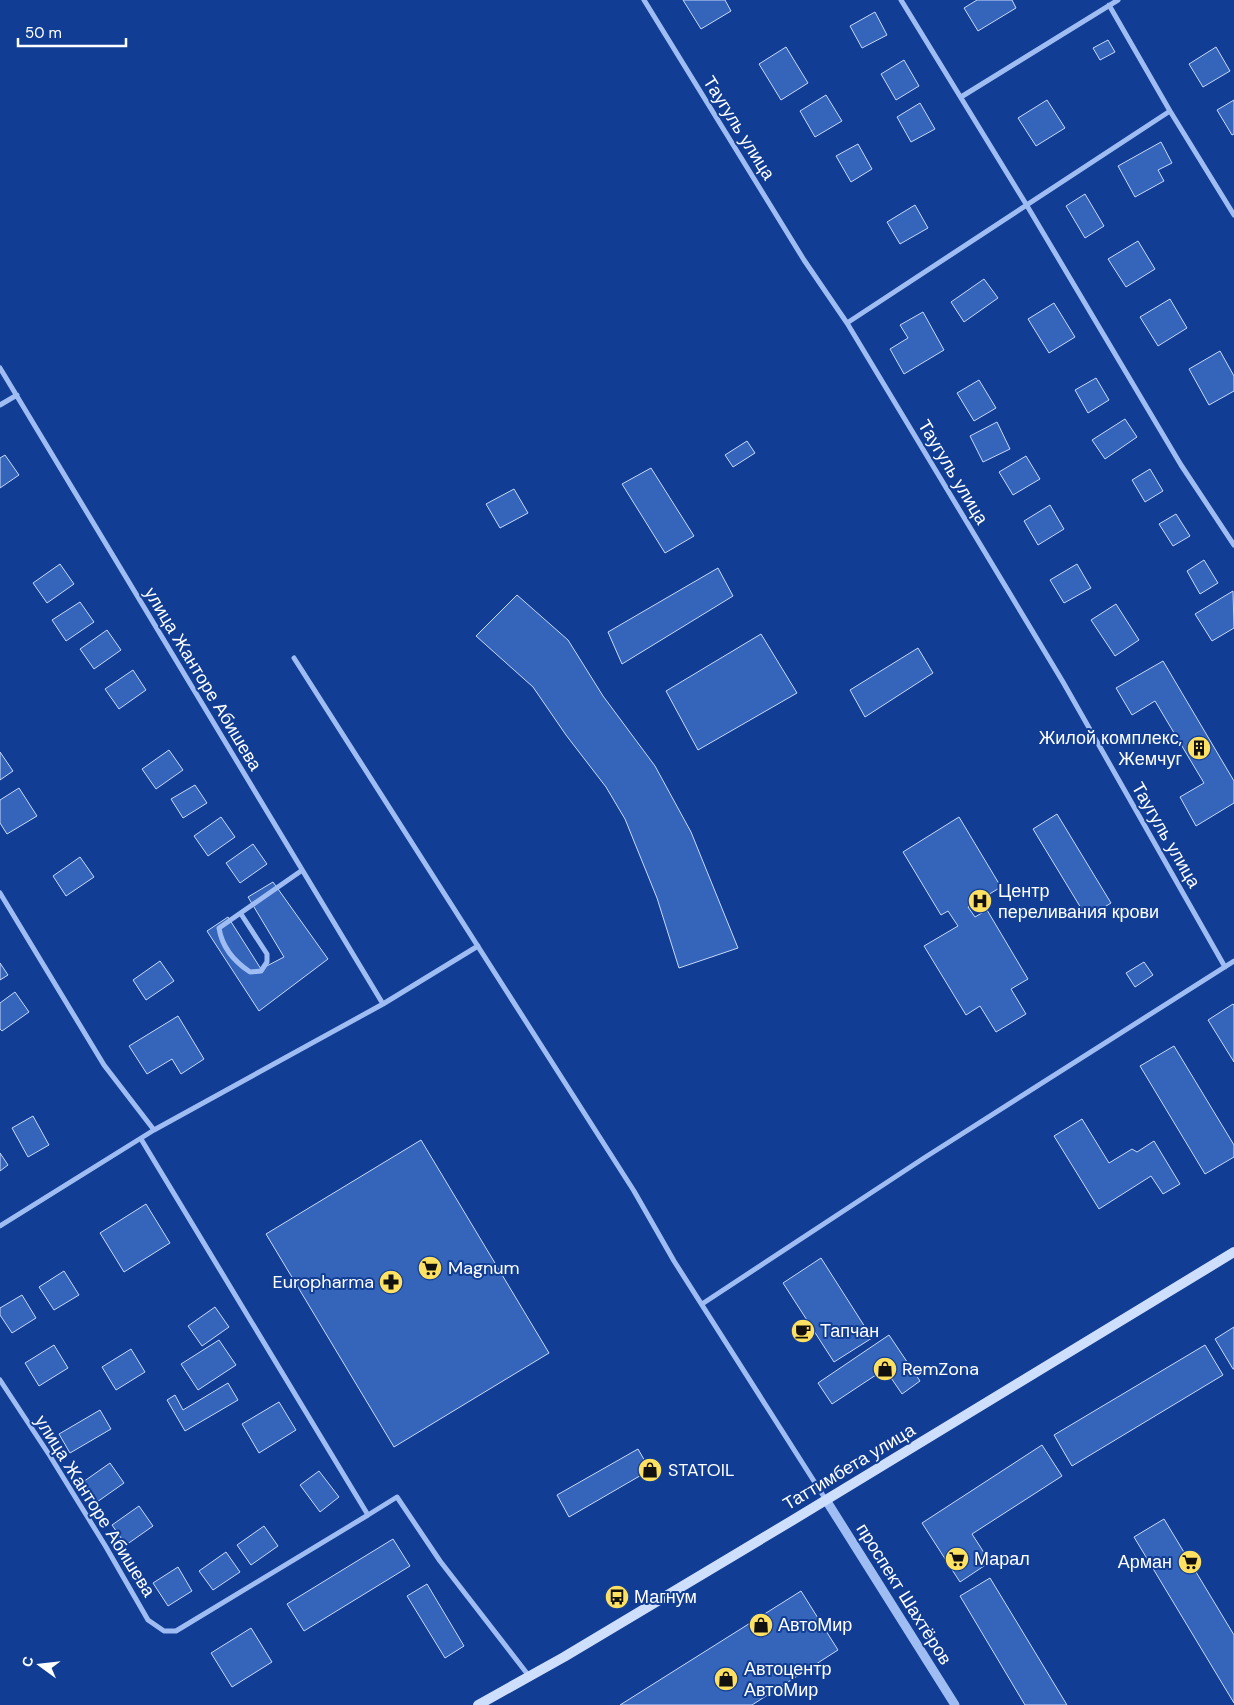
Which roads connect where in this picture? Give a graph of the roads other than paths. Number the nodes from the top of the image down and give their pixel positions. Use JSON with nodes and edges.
{"nodes":[{"id":1,"x":644,"y":0,"type":"edge"},
{"id":2,"x":900,"y":0,"type":"edge"},
{"id":3,"x":1118,"y":0,"type":"edge"},
{"id":4,"x":1109,"y":5,"type":"junction"},
{"id":5,"x":961,"y":97,"type":"junction"},
{"id":6,"x":1170,"y":111,"type":"junction"},
{"id":7,"x":1026,"y":204,"type":"junction"},
{"id":8,"x":1234,"y":215,"type":"edge"},
{"id":9,"x":847,"y":323,"type":"junction"},
{"id":10,"x":0,"y":368,"type":"edge"},
{"id":11,"x":16,"y":395,"type":"junction"},
{"id":12,"x":0,"y":405,"type":"edge"},
{"id":13,"x":1234,"y":545,"type":"edge"},
{"id":14,"x":294,"y":658,"type":"dead end"},
{"id":15,"x":302,"y":871,"type":"junction"},
{"id":16,"x":0,"y":893,"type":"edge"},
{"id":17,"x":241,"y":914,"type":"junction"},
{"id":18,"x":478,"y":946,"type":"junction"},
{"id":19,"x":1234,"y":961,"type":"edge"},
{"id":20,"x":1225,"y":967,"type":"junction"},
{"id":21,"x":383,"y":1004,"type":"junction"},
{"id":22,"x":154,"y":1130,"type":"junction"},
{"id":23,"x":141,"y":1139,"type":"junction"},
{"id":24,"x":0,"y":1226,"type":"edge"},
{"id":25,"x":1234,"y":1252,"type":"edge"},
{"id":26,"x":702,"y":1304,"type":"junction"},
{"id":27,"x":0,"y":1380,"type":"edge"},
{"id":28,"x":826,"y":1500,"type":"junction"},
{"id":29,"x":368,"y":1515,"type":"junction"},
{"id":30,"x":530,"y":1676,"type":"junction"},
{"id":31,"x":478,"y":1705,"type":"edge"},
{"id":32,"x":955,"y":1705,"type":"edge"}],
"edges":[{"from":1,"to":9,"type":"street","name":"Таугуль улица"},
{"from":2,"to":5,"type":"street"},
{"from":3,"to":4,"type":"street"},
{"from":4,"to":5,"type":"street"},
{"from":4,"to":6,"type":"street"},
{"from":5,"to":7,"type":"street"},
{"from":6,"to":7,"type":"street"},
{"from":6,"to":8,"type":"street"},
{"from":7,"to":9,"type":"street"},
{"from":7,"to":13,"type":"street"},
{"from":9,"to":20,"type":"street","name":"Таугуль улица"},
{"from":10,"to":11,"type":"street","name":"улица Жанторе Абишева"},
{"from":11,"to":12,"type":"street"},
{"from":11,"to":15,"type":"street","name":"улица Жанторе Абишева"},
{"from":14,"to":18,"type":"street"},
{"from":15,"to":17,"type":"street"},
{"from":15,"to":21,"type":"street","name":"улица Жанторе Абишева"},
{"from":16,"to":22,"type":"street"},
{"from":17,"to":17,"type":"street"},
{"from":18,"to":21,"type":"street"},
{"from":18,"to":26,"type":"street"},
{"from":19,"to":20,"type":"street"},
{"from":20,"to":26,"type":"street"},
{"from":21,"to":22,"type":"street"},
{"from":22,"to":23,"type":"street"},
{"from":23,"to":24,"type":"street"},
{"from":23,"to":29,"type":"street"},
{"from":25,"to":28,"type":"main road","name":"Таттимбета улица"},
{"from":26,"to":28,"type":"street"},
{"from":27,"to":29,"type":"street","name":"улица Жанторе Абишева"},
{"from":28,"to":30,"type":"main road","name":"Таттимбета улица"},
{"from":28,"to":32,"type":"street","name":"проспект Шахтёров"},
{"from":29,"to":30,"type":"street"},
{"from":30,"to":31,"type":"main road","name":"Таттимбета улица"}]}
